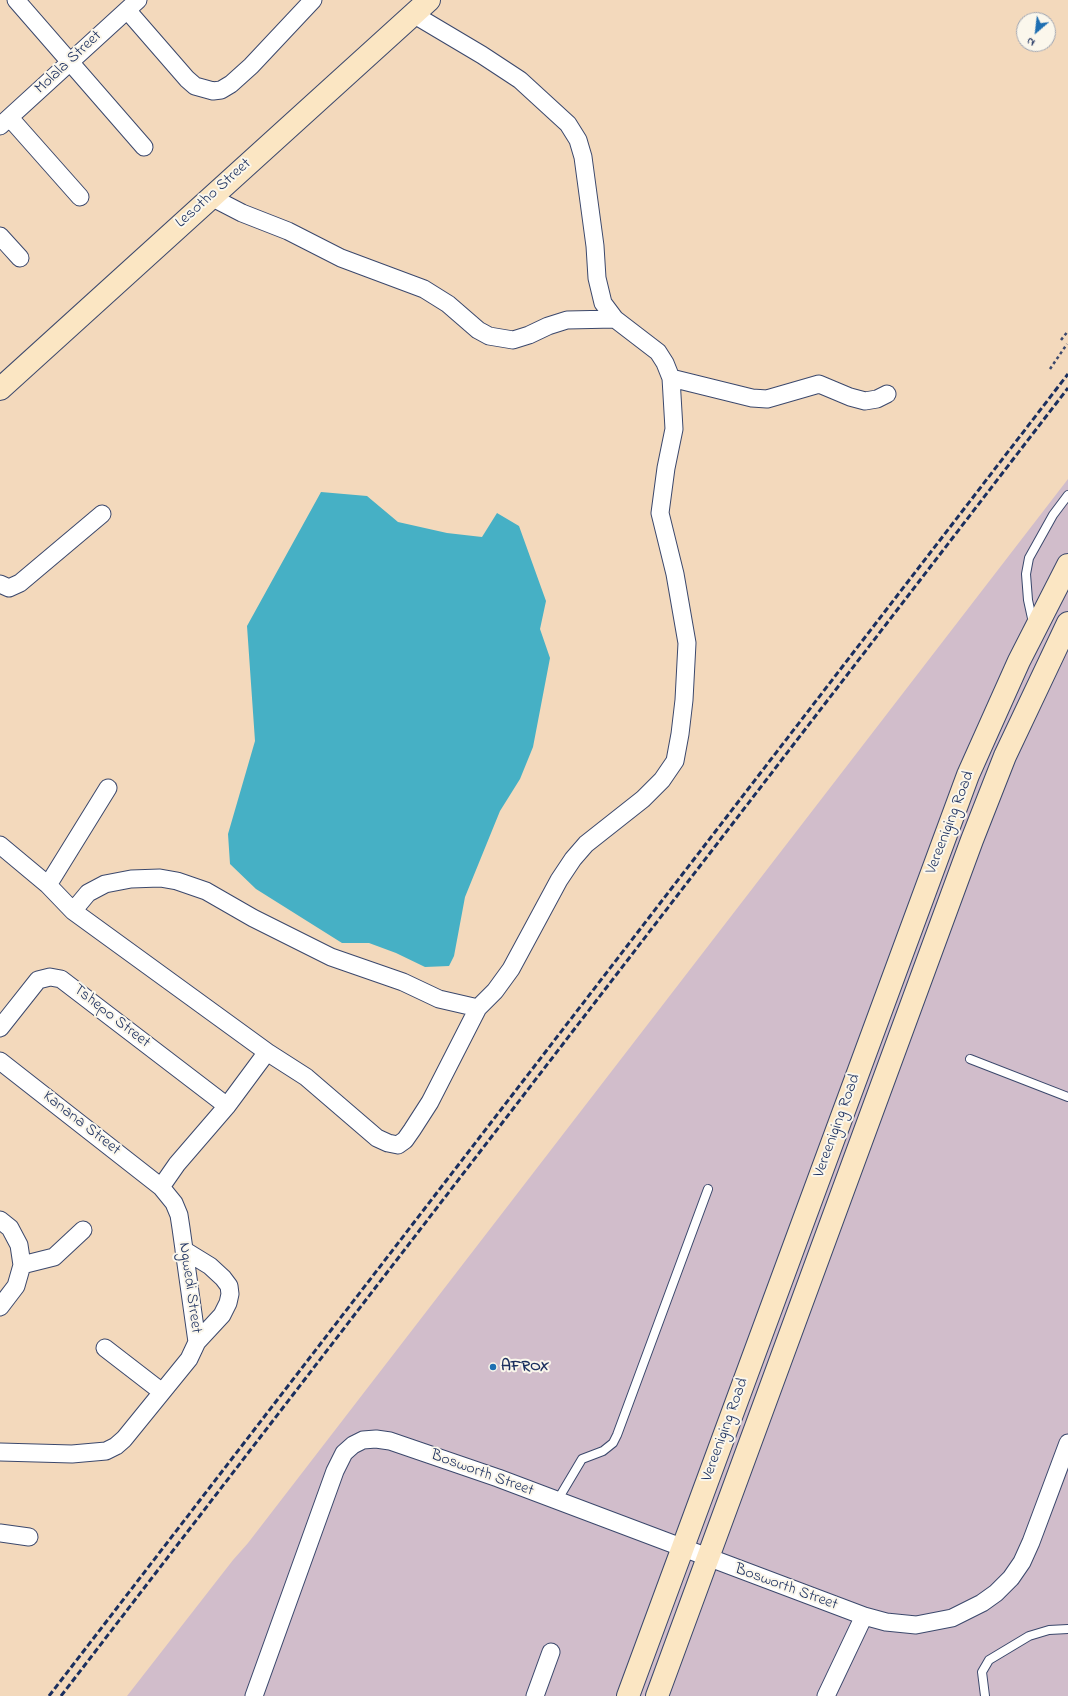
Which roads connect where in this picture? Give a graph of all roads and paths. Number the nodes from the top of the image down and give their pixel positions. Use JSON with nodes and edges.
{"nodes":[{"id":1,"x":16,"y":0,"type":"edge"},
{"id":2,"x":313,"y":0,"type":"edge"},
{"id":3,"x":133,"y":5,"type":"edge"},
{"id":4,"x":421,"y":7,"type":"edge"},
{"id":5,"x":70,"y":62,"type":"junction"},
{"id":6,"x":5,"y":122,"type":"edge"},
{"id":7,"x":144,"y":147,"type":"dead end"},
{"id":8,"x":80,"y":197,"type":"dead end"},
{"id":9,"x":211,"y":197,"type":"junction"},
{"id":10,"x":0,"y":236,"type":"edge"},
{"id":11,"x":20,"y":258,"type":"dead end"},
{"id":12,"x":615,"y":319,"type":"junction"},
{"id":13,"x":1068,"y":331,"type":"edge"},
{"id":14,"x":1061,"y":340,"type":"dead end"},
{"id":15,"x":1068,"y":344,"type":"edge"},
{"id":16,"x":1050,"y":369,"type":"dead end"},
{"id":17,"x":671,"y":378,"type":"junction"},
{"id":18,"x":0,"y":389,"type":"edge"},
{"id":19,"x":887,"y":394,"type":"dead end"},
{"id":20,"x":1068,"y":495,"type":"edge"},
{"id":21,"x":102,"y":514,"type":"dead end"},
{"id":22,"x":1068,"y":565,"type":"edge"},
{"id":23,"x":0,"y":584,"type":"edge"},
{"id":24,"x":1068,"y":623,"type":"edge"},
{"id":25,"x":1035,"y":630,"type":"junction"},
{"id":26,"x":108,"y":788,"type":"dead end"},
{"id":27,"x":1,"y":849,"type":"edge"},
{"id":28,"x":48,"y":885,"type":"junction"},
{"id":29,"x":73,"y":911,"type":"junction"},
{"id":30,"x":478,"y":1008,"type":"junction"},
{"id":31,"x":0,"y":1028,"type":"edge"},
{"id":32,"x":267,"y":1052,"type":"junction"},
{"id":33,"x":970,"y":1059,"type":"dead end"},
{"id":34,"x":0,"y":1061,"type":"edge"},
{"id":35,"x":1068,"y":1097,"type":"edge"},
{"id":36,"x":227,"y":1106,"type":"junction"},
{"id":37,"x":161,"y":1187,"type":"junction"},
{"id":38,"x":708,"y":1188,"type":"dead end"},
{"id":39,"x":0,"y":1220,"type":"edge"},
{"id":40,"x":83,"y":1230,"type":"dead end"},
{"id":41,"x":184,"y":1250,"type":"junction"},
{"id":42,"x":22,"y":1265,"type":"junction"},
{"id":43,"x":0,"y":1307,"type":"edge"},
{"id":44,"x":197,"y":1342,"type":"junction"},
{"id":45,"x":105,"y":1348,"type":"dead end"},
{"id":46,"x":162,"y":1392,"type":"junction"},
{"id":47,"x":1068,"y":1443,"type":"edge"},
{"id":48,"x":0,"y":1452,"type":"edge"},
{"id":49,"x":557,"y":1501,"type":"junction"},
{"id":50,"x":0,"y":1533,"type":"edge"},
{"id":51,"x":29,"y":1537,"type":"dead end"},
{"id":52,"x":682,"y":1548,"type":"junction"},
{"id":53,"x":708,"y":1559,"type":"junction"},
{"id":54,"x":864,"y":1616,"type":"junction"},
{"id":55,"x":1068,"y":1629,"type":"edge"},
{"id":56,"x":551,"y":1652,"type":"dead end"},
{"id":57,"x":254,"y":1696,"type":"edge"},
{"id":58,"x":535,"y":1696,"type":"edge"},
{"id":59,"x":628,"y":1696,"type":"edge"},
{"id":60,"x":657,"y":1696,"type":"edge"},
{"id":61,"x":826,"y":1696,"type":"edge"},
{"id":62,"x":985,"y":1696,"type":"edge"}],
"edges":[{"from":1,"to":5,"type":"street"},
{"from":2,"to":3,"type":"street"},
{"from":3,"to":5,"type":"street","name":"Molala Street"},
{"from":4,"to":9,"type":"main road","name":"Lesotho Street"},
{"from":4,"to":12,"type":"street"},
{"from":5,"to":6,"type":"street","name":"Molala Street"},
{"from":5,"to":7,"type":"street"},
{"from":6,"to":8,"type":"street"},
{"from":9,"to":12,"type":"street"},
{"from":9,"to":18,"type":"main road","name":"Lesotho Street"},
{"from":10,"to":11,"type":"street"},
{"from":12,"to":17,"type":"street"},
{"from":13,"to":14,"type":"path"},
{"from":15,"to":16,"type":"path"},
{"from":17,"to":19,"type":"street"},
{"from":17,"to":30,"type":"street"},
{"from":20,"to":25,"type":"lane"},
{"from":21,"to":23,"type":"street"},
{"from":22,"to":25,"type":"main road","name":"Vereeniging Road"},
{"from":24,"to":53,"type":"main road","name":"Vereeniging Road"},
{"from":25,"to":52,"type":"main road","name":"Vereeniging Road"},
{"from":26,"to":28,"type":"street"},
{"from":27,"to":28,"type":"street"},
{"from":28,"to":29,"type":"street"},
{"from":29,"to":30,"type":"street"},
{"from":29,"to":32,"type":"street"},
{"from":30,"to":32,"type":"street"},
{"from":31,"to":36,"type":"street","name":"Tshepo Street"},
{"from":32,"to":36,"type":"street"},
{"from":33,"to":35,"type":"lane"},
{"from":34,"to":37,"type":"street","name":"Kanana Street"},
{"from":36,"to":37,"type":"street"},
{"from":37,"to":41,"type":"street","name":"Ngwedi Street"},
{"from":38,"to":49,"type":"lane"},
{"from":39,"to":42,"type":"street"},
{"from":40,"to":42,"type":"street"},
{"from":41,"to":44,"type":"street","name":"Ngwedi Street"},
{"from":41,"to":44,"type":"street"},
{"from":42,"to":43,"type":"street"},
{"from":44,"to":46,"type":"street","name":"Ngwedi Street"},
{"from":45,"to":46,"type":"street"},
{"from":46,"to":48,"type":"street","name":"Ngwedi Street"},
{"from":47,"to":54,"type":"street","name":"Bosworth Street"},
{"from":49,"to":52,"type":"street","name":"Bosworth Street"},
{"from":49,"to":57,"type":"street","name":"Bosworth Street"},
{"from":50,"to":51,"type":"street"},
{"from":52,"to":53,"type":"street","name":"Bosworth Street"},
{"from":52,"to":59,"type":"main road","name":"Vereeniging Road"},
{"from":53,"to":54,"type":"street","name":"Bosworth Street"},
{"from":53,"to":60,"type":"main road","name":"Vereeniging Road"},
{"from":54,"to":61,"type":"street"},
{"from":55,"to":62,"type":"lane"},
{"from":56,"to":58,"type":"street"}]}
